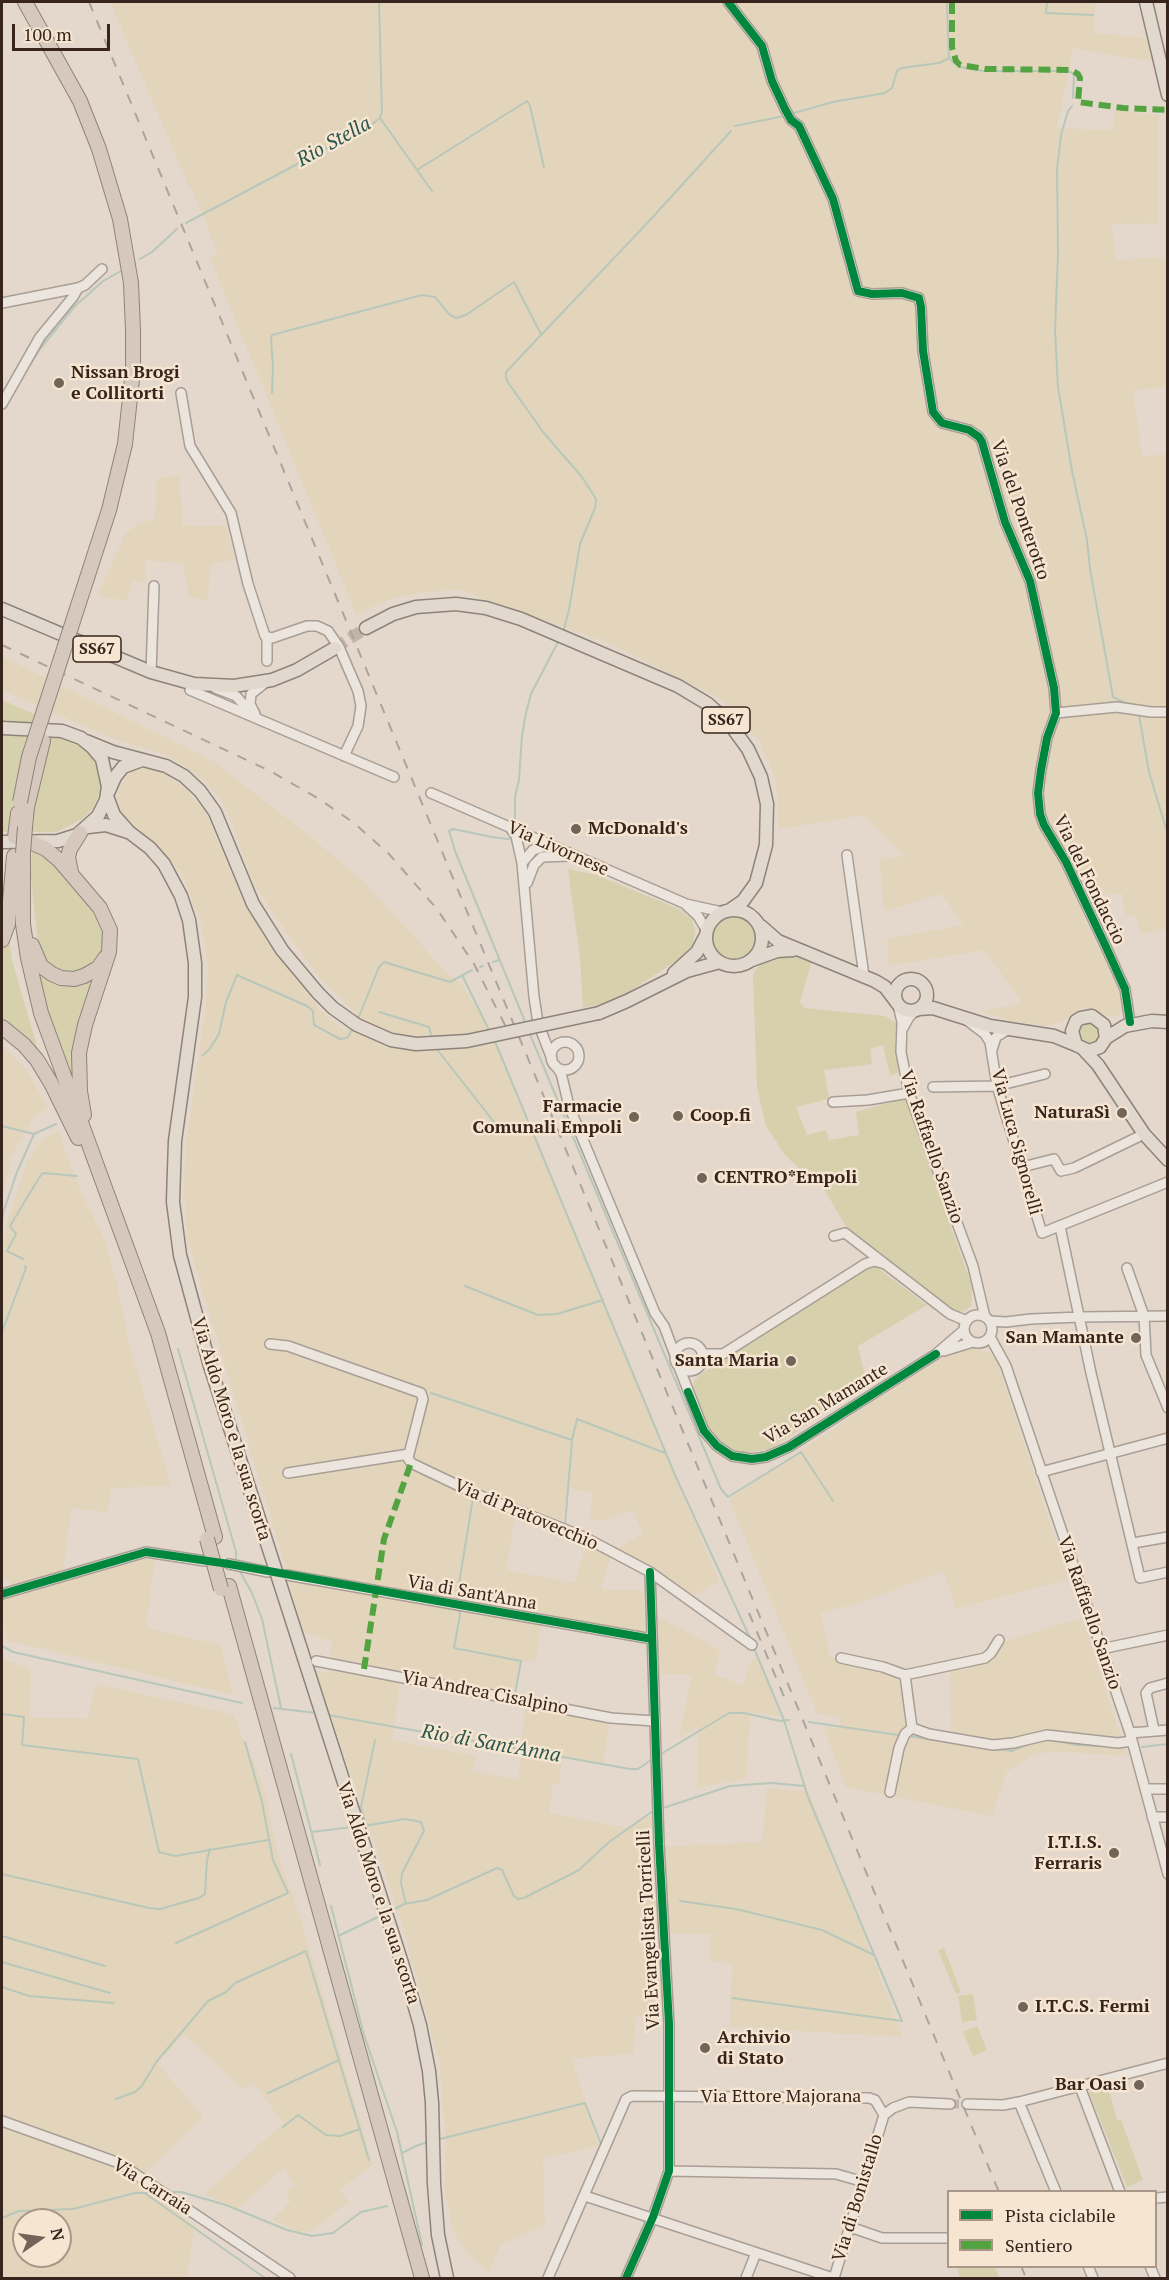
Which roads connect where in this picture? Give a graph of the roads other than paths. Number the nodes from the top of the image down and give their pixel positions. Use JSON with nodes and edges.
{"nodes":[{"id":1,"x":25,"y":2,"type":"edge"},
{"id":2,"x":35,"y":2,"type":"edge"},
{"id":3,"x":728,"y":2,"type":"edge"},
{"id":4,"x":1146,"y":2,"type":"edge"},
{"id":5,"x":1167,"y":95,"type":"edge"},
{"id":6,"x":102,"y":269,"type":"dead end"},
{"id":7,"x":78,"y":288,"type":"junction"},
{"id":8,"x":2,"y":303,"type":"edge"},
{"id":9,"x":181,"y":393,"type":"dead end"},
{"id":10,"x":2,"y":404,"type":"edge"},
{"id":11,"x":129,"y":444,"type":"junction"},
{"id":12,"x":154,"y":586,"type":"dead end"},
{"id":13,"x":2,"y":609,"type":"edge"},
{"id":14,"x":366,"y":628,"type":"tunnel mouth"},
{"id":15,"x":267,"y":637,"type":"junction"},
{"id":16,"x":334,"y":648,"type":"tunnel mouth"},
{"id":17,"x":267,"y":661,"type":"dead end"},
{"id":18,"x":151,"y":672,"type":"junction"},
{"id":19,"x":272,"y":680,"type":"junction"},
{"id":20,"x":196,"y":686,"type":"junction"},
{"id":21,"x":1167,"y":712,"type":"edge"},
{"id":22,"x":1056,"y":713,"type":"junction"},
{"id":23,"x":258,"y":718,"type":"junction"},
{"id":24,"x":2,"y":728,"type":"edge"},
{"id":25,"x":86,"y":741,"type":"junction"},
{"id":26,"x":344,"y":756,"type":"junction"},
{"id":27,"x":146,"y":760,"type":"junction"},
{"id":28,"x":394,"y":777,"type":"dead end"},
{"id":29,"x":431,"y":793,"type":"dead end"},
{"id":30,"x":108,"y":794,"type":"junction"},
{"id":31,"x":509,"y":827,"type":"junction"},
{"id":32,"x":84,"y":830,"type":"junction"},
{"id":33,"x":129,"y":832,"type":"junction"},
{"id":34,"x":2,"y":842,"type":"edge"},
{"id":35,"x":549,"y":845,"type":"junction"},
{"id":36,"x":20,"y":853,"type":"junction"},
{"id":37,"x":847,"y":855,"type":"dead end"},
{"id":38,"x":583,"y":860,"type":"junction"},
{"id":39,"x":522,"y":863,"type":"junction"},
{"id":40,"x":75,"y":880,"type":"junction"},
{"id":41,"x":756,"y":883,"type":"junction"},
{"id":42,"x":22,"y":886,"type":"junction"},
{"id":43,"x":525,"y":888,"type":"junction"},
{"id":44,"x":686,"y":904,"type":"junction"},
{"id":45,"x":726,"y":911,"type":"junction"},
{"id":46,"x":757,"y":920,"type":"junction"},
{"id":47,"x":706,"y":933,"type":"junction"},
{"id":48,"x":2,"y":940,"type":"edge"},
{"id":49,"x":799,"y":950,"type":"junction"},
{"id":50,"x":108,"y":954,"type":"junction"},
{"id":51,"x":751,"y":960,"type":"junction"},
{"id":52,"x":720,"y":962,"type":"junction"},
{"id":53,"x":869,"y":978,"type":"junction"},
{"id":54,"x":903,"y":980,"type":"junction"},
{"id":55,"x":659,"y":985,"type":"junction"},
{"id":56,"x":927,"y":990,"type":"junction"},
{"id":57,"x":897,"y":1004,"type":"junction"},
{"id":58,"x":917,"y":1010,"type":"junction"},
{"id":59,"x":946,"y":1011,"type":"junction"},
{"id":60,"x":961,"y":1017,"type":"junction"},
{"id":61,"x":1076,"y":1021,"type":"junction"},
{"id":62,"x":1101,"y":1021,"type":"junction"},
{"id":63,"x":1167,"y":1022,"type":"edge"},
{"id":64,"x":1133,"y":1023,"type":"junction"},
{"id":65,"x":2,"y":1027,"type":"edge"},
{"id":66,"x":1009,"y":1029,"type":"junction"},
{"id":67,"x":541,"y":1033,"type":"junction"},
{"id":68,"x":1039,"y":1033,"type":"junction"},
{"id":69,"x":901,"y":1036,"type":"junction"},
{"id":70,"x":1106,"y":1038,"type":"junction"},
{"id":71,"x":566,"y":1042,"type":"junction"},
{"id":72,"x":1080,"y":1048,"type":"junction"},
{"id":73,"x":992,"y":1050,"type":"junction"},
{"id":74,"x":553,"y":1062,"type":"junction"},
{"id":75,"x":577,"y":1064,"type":"junction"},
{"id":76,"x":1045,"y":1074,"type":"dead end"},
{"id":77,"x":997,"y":1086,"type":"junction"},
{"id":78,"x":933,"y":1087,"type":"dead end"},
{"id":79,"x":909,"y":1093,"type":"junction"},
{"id":80,"x":567,"y":1096,"type":"junction"},
{"id":81,"x":832,"y":1102,"type":"dead end"},
{"id":82,"x":1144,"y":1134,"type":"junction"},
{"id":83,"x":78,"y":1138,"type":"junction"},
{"id":84,"x":1167,"y":1160,"type":"edge"},
{"id":85,"x":97,"y":1166,"type":"junction"},
{"id":86,"x":1022,"y":1167,"type":"junction"},
{"id":87,"x":1167,"y":1182,"type":"edge"},
{"id":88,"x":1061,"y":1232,"type":"dead end"},
{"id":89,"x":834,"y":1236,"type":"dead end"},
{"id":90,"x":885,"y":1264,"type":"junction"},
{"id":91,"x":1127,"y":1268,"type":"dead end"},
{"id":92,"x":979,"y":1291,"type":"junction"},
{"id":93,"x":1144,"y":1316,"type":"junction"},
{"id":94,"x":1167,"y":1316,"type":"edge"},
{"id":95,"x":1080,"y":1317,"type":"junction"},
{"id":96,"x":988,"y":1319,"type":"junction"},
{"id":97,"x":968,"y":1322,"type":"junction"},
{"id":98,"x":1006,"y":1322,"type":"junction"},
{"id":99,"x":664,"y":1326,"type":"junction"},
{"id":100,"x":991,"y":1335,"type":"junction"},
{"id":101,"x":976,"y":1342,"type":"junction"},
{"id":102,"x":687,"y":1343,"type":"junction"},
{"id":103,"x":270,"y":1344,"type":"dead end"},
{"id":104,"x":702,"y":1354,"type":"junction"},
{"id":105,"x":936,"y":1354,"type":"junction"},
{"id":106,"x":675,"y":1355,"type":"junction"},
{"id":107,"x":1001,"y":1355,"type":"junction"},
{"id":108,"x":679,"y":1368,"type":"junction"},
{"id":109,"x":696,"y":1369,"type":"junction"},
{"id":110,"x":688,"y":1392,"type":"junction"},
{"id":111,"x":1167,"y":1408,"type":"edge"},
{"id":112,"x":1167,"y":1438,"type":"edge"},
{"id":113,"x":1111,"y":1452,"type":"junction"},
{"id":114,"x":409,"y":1454,"type":"junction"},
{"id":115,"x":1041,"y":1472,"type":"junction"},
{"id":116,"x":288,"y":1473,"type":"dead end"},
{"id":117,"x":1167,"y":1537,"type":"edge"},
{"id":118,"x":211,"y":1538,"type":"junction"},
{"id":119,"x":1132,"y":1543,"type":"junction"},
{"id":120,"x":205,"y":1561,"type":"dead end"},
{"id":121,"x":234,"y":1565,"type":"dead end"},
{"id":122,"x":268,"y":1572,"type":"dead end"},
{"id":123,"x":650,"y":1572,"type":"junction"},
{"id":124,"x":1167,"y":1572,"type":"edge"},
{"id":125,"x":286,"y":1575,"type":"dead end"},
{"id":126,"x":225,"y":1588,"type":"junction"},
{"id":127,"x":2,"y":1594,"type":"edge"},
{"id":128,"x":1167,"y":1635,"type":"edge"},
{"id":129,"x":652,"y":1639,"type":"junction"},
{"id":130,"x":999,"y":1640,"type":"dead end"},
{"id":131,"x":752,"y":1645,"type":"dead end"},
{"id":132,"x":1101,"y":1649,"type":"junction"},
{"id":133,"x":841,"y":1658,"type":"dead end"},
{"id":134,"x":316,"y":1661,"type":"dead end"},
{"id":135,"x":905,"y":1675,"type":"junction"},
{"id":136,"x":1167,"y":1683,"type":"edge"},
{"id":137,"x":654,"y":1721,"type":"junction"},
{"id":138,"x":912,"y":1728,"type":"junction"},
{"id":139,"x":1154,"y":1730,"type":"junction"},
{"id":140,"x":1167,"y":1730,"type":"edge"},
{"id":141,"x":1131,"y":1737,"type":"junction"},
{"id":142,"x":1145,"y":1789,"type":"junction"},
{"id":143,"x":1167,"y":1789,"type":"edge"},
{"id":144,"x":890,"y":1792,"type":"dead end"},
{"id":145,"x":1152,"y":1817,"type":"junction"},
{"id":146,"x":1167,"y":1817,"type":"edge"},
{"id":147,"x":1164,"y":1846,"type":"edge"},
{"id":148,"x":1167,"y":1874,"type":"edge"},
{"id":149,"x":1167,"y":2063,"type":"edge"},
{"id":150,"x":1080,"y":2087,"type":"junction"},
{"id":151,"x":669,"y":2097,"type":"junction"},
{"id":152,"x":1019,"y":2103,"type":"junction"},
{"id":153,"x":950,"y":2104,"type":"tunnel mouth"},
{"id":154,"x":967,"y":2104,"type":"tunnel mouth"},
{"id":155,"x":884,"y":2115,"type":"junction"},
{"id":156,"x":2,"y":2121,"type":"edge"},
{"id":157,"x":669,"y":2171,"type":"junction"},
{"id":158,"x":864,"y":2182,"type":"junction"},
{"id":159,"x":1055,"y":2190,"type":"edge"},
{"id":160,"x":1119,"y":2190,"type":"edge"},
{"id":161,"x":585,"y":2196,"type":"junction"},
{"id":162,"x":653,"y":2217,"type":"junction"},
{"id":163,"x":850,"y":2226,"type":"junction"},
{"id":164,"x":947,"y":2238,"type":"edge"},
{"id":165,"x":756,"y":2253,"type":"junction"},
{"id":166,"x":290,"y":2278,"type":"edge"},
{"id":167,"x":414,"y":2278,"type":"edge"},
{"id":168,"x":422,"y":2278,"type":"edge"},
{"id":169,"x":447,"y":2278,"type":"edge"},
{"id":170,"x":548,"y":2278,"type":"edge"},
{"id":171,"x":626,"y":2278,"type":"edge"},
{"id":172,"x":746,"y":2278,"type":"edge"},
{"id":173,"x":833,"y":2278,"type":"edge"}],
"edges":[{"from":1,"to":11,"type":"highway"},
{"from":2,"to":11,"type":"highway"},
{"from":3,"to":22,"type":"street","name":"Via del Ponterotto"},
{"from":4,"to":5,"type":"main road"},
{"from":6,"to":7,"type":"street"},
{"from":7,"to":8,"type":"street"},
{"from":7,"to":10,"type":"street"},
{"from":9,"to":15,"type":"street"},
{"from":11,"to":36,"type":"highway","bridge":true},
{"from":11,"to":36,"type":"highway","bridge":true},
{"from":12,"to":18,"type":"street"},
{"from":13,"to":18,"type":"main road","number":"SS67"},
{"from":14,"to":41,"type":"main road","number":"SS67"},
{"from":15,"to":17,"type":"street"},
{"from":15,"to":26,"type":"street"},
{"from":16,"to":19,"type":"main road","number":"SS67"},
{"from":18,"to":20,"type":"main road","number":"SS67"},
{"from":19,"to":20,"type":"main road","number":"SS67"},
{"from":19,"to":23,"type":"street","number":"SS67"},
{"from":20,"to":23,"type":"street","number":"SS67"},
{"from":20,"to":23,"type":"street","number":"SS67"},
{"from":21,"to":22,"type":"street"},
{"from":22,"to":64,"type":"street","name":"Via del Fondaccio"},
{"from":23,"to":26,"type":"street","number":"SS67"},
{"from":24,"to":25,"type":"main road"},
{"from":25,"to":27,"type":"main road"},
{"from":25,"to":30,"type":"main road","name":"Via Aldo Moro e la sua scorta"},
{"from":26,"to":28,"type":"street","number":"SS67"},
{"from":27,"to":30,"type":"main road"},
{"from":27,"to":55,"type":"main road","bridge":true},
{"from":29,"to":31,"type":"street","name":"Via Livornese"},
{"from":30,"to":32,"type":"main road"},
{"from":30,"to":33,"type":"main road","name":"Via Aldo Moro e la sua scorta"},
{"from":31,"to":35,"type":"street","name":"Via Livornese"},
{"from":31,"to":39,"type":"street"},
{"from":32,"to":33,"type":"main road","name":"Via Aldo Moro e la sua scorta"},
{"from":32,"to":36,"type":"main road","name":"Via Aldo Moro e la sua scorta"},
{"from":32,"to":40,"type":"highway"},
{"from":33,"to":169,"type":"main road","name":"Via Aldo Moro e la sua scorta"},
{"from":34,"to":36,"type":"main road","name":"Via Aldo Moro e la sua scorta"},
{"from":35,"to":38,"type":"street","name":"Via Livornese"},
{"from":35,"to":39,"type":"street"},
{"from":36,"to":40,"type":"highway"},
{"from":36,"to":42,"type":"highway"},
{"from":36,"to":48,"type":"highway"},
{"from":36,"to":83,"type":"highway"},
{"from":37,"to":53,"type":"street"},
{"from":38,"to":43,"type":"street"},
{"from":38,"to":44,"type":"street","name":"Via Livornese"},
{"from":39,"to":43,"type":"street"},
{"from":40,"to":50,"type":"highway"},
{"from":41,"to":45,"type":"main road","number":"SS67"},
{"from":41,"to":46,"type":"main road","number":"SS67"},
{"from":42,"to":50,"type":"highway"},
{"from":42,"to":85,"type":"highway"},
{"from":43,"to":67,"type":"street"},
{"from":44,"to":45,"type":"street","name":"Via Livornese"},
{"from":44,"to":47,"type":"street","name":"Via Livornese"},
{"from":45,"to":46,"type":"main road","name":"Via Livornese"},
{"from":45,"to":47,"type":"main road","number":"SS67"},
{"from":46,"to":49,"type":"main road","name":"Via Livornese"},
{"from":46,"to":51,"type":"main road","number":"SS67"},
{"from":47,"to":52,"type":"main road","name":"Via Livornese"},
{"from":47,"to":55,"type":"main road"},
{"from":49,"to":51,"type":"main road","name":"Via Livornese"},
{"from":49,"to":53,"type":"main road","name":"Via Livornese"},
{"from":50,"to":85,"type":"highway"},
{"from":51,"to":52,"type":"main road","name":"Via Livornese"},
{"from":52,"to":55,"type":"main road"},
{"from":53,"to":54,"type":"main road","name":"Via Livornese"},
{"from":53,"to":57,"type":"main road","name":"Via Livornese"},
{"from":54,"to":56,"type":"main road","name":"Via Livornese"},
{"from":54,"to":57,"type":"main road"},
{"from":56,"to":58,"type":"main road"},
{"from":56,"to":59,"type":"main road","name":"Via Livornese"},
{"from":57,"to":58,"type":"main road","name":"Via Livornese"},
{"from":57,"to":69,"type":"street","name":"Via Raffaello Sanzio"},
{"from":58,"to":59,"type":"main road","name":"Via Livornese"},
{"from":58,"to":69,"type":"street"},
{"from":59,"to":60,"type":"main road","name":"Via Livornese"},
{"from":60,"to":66,"type":"main road","name":"Via Livornese"},
{"from":60,"to":73,"type":"street"},
{"from":61,"to":62,"type":"main road","name":"Via Livornese"},
{"from":61,"to":68,"type":"main road","name":"Via Livornese"},
{"from":61,"to":72,"type":"main road"},
{"from":62,"to":64,"type":"main road","name":"Via Livornese"},
{"from":62,"to":70,"type":"main road"},
{"from":63,"to":64,"type":"main road","name":"Via Livornese"},
{"from":64,"to":70,"type":"main road"},
{"from":65,"to":83,"type":"highway"},
{"from":66,"to":68,"type":"main road","name":"Via Livornese"},
{"from":66,"to":73,"type":"street"},
{"from":67,"to":71,"type":"street"},
{"from":67,"to":74,"type":"street"},
{"from":68,"to":72,"type":"main road","name":"Via Livornese"},
{"from":69,"to":79,"type":"street","name":"Via Raffaello Sanzio"},
{"from":70,"to":72,"type":"main road"},
{"from":71,"to":74,"type":"street"},
{"from":71,"to":75,"type":"street"},
{"from":72,"to":82,"type":"main road"},
{"from":73,"to":77,"type":"street","name":"Via Luca Signorelli"},
{"from":74,"to":75,"type":"street"},
{"from":74,"to":80,"type":"street"},
{"from":75,"to":80,"type":"street"},
{"from":76,"to":77,"type":"street"},
{"from":77,"to":78,"type":"street"},
{"from":77,"to":86,"type":"street","name":"Via Luca Signorelli"},
{"from":79,"to":81,"type":"street"},
{"from":79,"to":92,"type":"street","name":"Via Raffaello Sanzio"},
{"from":80,"to":99,"type":"street"},
{"from":82,"to":84,"type":"main road"},
{"from":82,"to":86,"type":"street"},
{"from":83,"to":118,"type":"highway"},
{"from":85,"to":118,"type":"highway"},
{"from":86,"to":87,"type":"street","name":"Via Luca Signorelli"},
{"from":88,"to":95,"type":"street"},
{"from":89,"to":90,"type":"street"},
{"from":90,"to":97,"type":"street"},
{"from":90,"to":104,"type":"street"},
{"from":91,"to":93,"type":"street"},
{"from":92,"to":96,"type":"street","name":"Via Raffaello Sanzio"},
{"from":92,"to":97,"type":"street","name":"Via Raffaello Sanzio"},
{"from":93,"to":94,"type":"street"},
{"from":93,"to":95,"type":"street"},
{"from":93,"to":111,"type":"street"},
{"from":95,"to":98,"type":"street"},
{"from":95,"to":113,"type":"street"},
{"from":96,"to":97,"type":"street"},
{"from":96,"to":98,"type":"street"},
{"from":96,"to":100,"type":"street","name":"Via Raffaello Sanzio"},
{"from":97,"to":101,"type":"street"},
{"from":97,"to":105,"type":"street","name":"Via San Mamante"},
{"from":98,"to":100,"type":"street"},
{"from":99,"to":102,"type":"street"},
{"from":99,"to":106,"type":"street"},
{"from":100,"to":101,"type":"street","name":"Via San Mamante"},
{"from":100,"to":107,"type":"street","name":"Via Raffaello Sanzio"},
{"from":101,"to":105,"type":"street","name":"Via San Mamante"},
{"from":101,"to":107,"type":"street"},
{"from":102,"to":104,"type":"street"},
{"from":102,"to":106,"type":"street"},
{"from":103,"to":114,"type":"street"},
{"from":104,"to":109,"type":"street"},
{"from":105,"to":110,"type":"street","name":"Via San Mamante"},
{"from":106,"to":108,"type":"street"},
{"from":107,"to":115,"type":"street","name":"Via Raffaello Sanzio"},
{"from":108,"to":109,"type":"street"},
{"from":108,"to":110,"type":"street","name":"Via San Mamante"},
{"from":109,"to":110,"type":"street"},
{"from":112,"to":113,"type":"street"},
{"from":113,"to":115,"type":"street"},
{"from":113,"to":119,"type":"street"},
{"from":114,"to":116,"type":"street"},
{"from":114,"to":123,"type":"street","name":"Via di Pratovecchio"},
{"from":115,"to":132,"type":"street","name":"Via Raffaello Sanzio"},
{"from":117,"to":119,"type":"street"},
{"from":118,"to":126,"type":"highway","bridge":true},
{"from":119,"to":124,"type":"street"},
{"from":120,"to":127,"type":"street"},
{"from":121,"to":122,"type":"street"},
{"from":123,"to":129,"type":"street","name":"Via Evangelista Torricelli"},
{"from":123,"to":131,"type":"street","name":"Via di Pratovecchio"},
{"from":125,"to":129,"type":"street","name":"Via di Sant'Anna"},
{"from":126,"to":167,"type":"highway"},
{"from":126,"to":168,"type":"highway"},
{"from":128,"to":132,"type":"street"},
{"from":129,"to":137,"type":"street","name":"Via Evangelista Torricelli"},
{"from":130,"to":135,"type":"street"},
{"from":132,"to":141,"type":"street","name":"Via Raffaello Sanzio"},
{"from":133,"to":135,"type":"street"},
{"from":134,"to":137,"type":"street","name":"Via Andrea Cisalpino"},
{"from":135,"to":138,"type":"street"},
{"from":136,"to":139,"type":"street"},
{"from":137,"to":151,"type":"street","name":"Via Evangelista Torricelli"},
{"from":138,"to":141,"type":"street"},
{"from":138,"to":144,"type":"street"},
{"from":139,"to":140,"type":"street"},
{"from":139,"to":141,"type":"street"},
{"from":141,"to":142,"type":"street","name":"Via Raffaello Sanzio"},
{"from":142,"to":143,"type":"street"},
{"from":142,"to":145,"type":"street","name":"Via Raffaello Sanzio"},
{"from":145,"to":146,"type":"street"},
{"from":145,"to":147,"type":"street","name":"Via Raffaello Sanzio"},
{"from":147,"to":148,"type":"street","name":"Via Raffaello Sanzio"},
{"from":149,"to":150,"type":"street"},
{"from":150,"to":152,"type":"street"},
{"from":150,"to":160,"type":"street"},
{"from":151,"to":155,"type":"street","name":"Via Ettore Majorana"},
{"from":151,"to":157,"type":"street","name":"Via Evangelista Torricelli"},
{"from":151,"to":161,"type":"street","name":"Via Ettore Majorana"},
{"from":152,"to":154,"type":"street"},
{"from":152,"to":159,"type":"street"},
{"from":153,"to":155,"type":"street","name":"Via di Bonistallo"},
{"from":155,"to":158,"type":"street","name":"Via di Bonistallo"},
{"from":156,"to":166,"type":"street","name":"Via Carraia"},
{"from":157,"to":158,"type":"street"},
{"from":157,"to":162,"type":"street","name":"Via Evangelista Torricelli"},
{"from":158,"to":163,"type":"street","name":"Via di Bonistallo"},
{"from":161,"to":162,"type":"street"},
{"from":161,"to":170,"type":"street"},
{"from":162,"to":165,"type":"street"},
{"from":162,"to":171,"type":"street","name":"Via Evangelista Torricelli"},
{"from":163,"to":164,"type":"street"},
{"from":163,"to":173,"type":"street","name":"Via di Bonistallo"},
{"from":165,"to":172,"type":"street"},
{"from":165,"to":173,"type":"street"}]}
